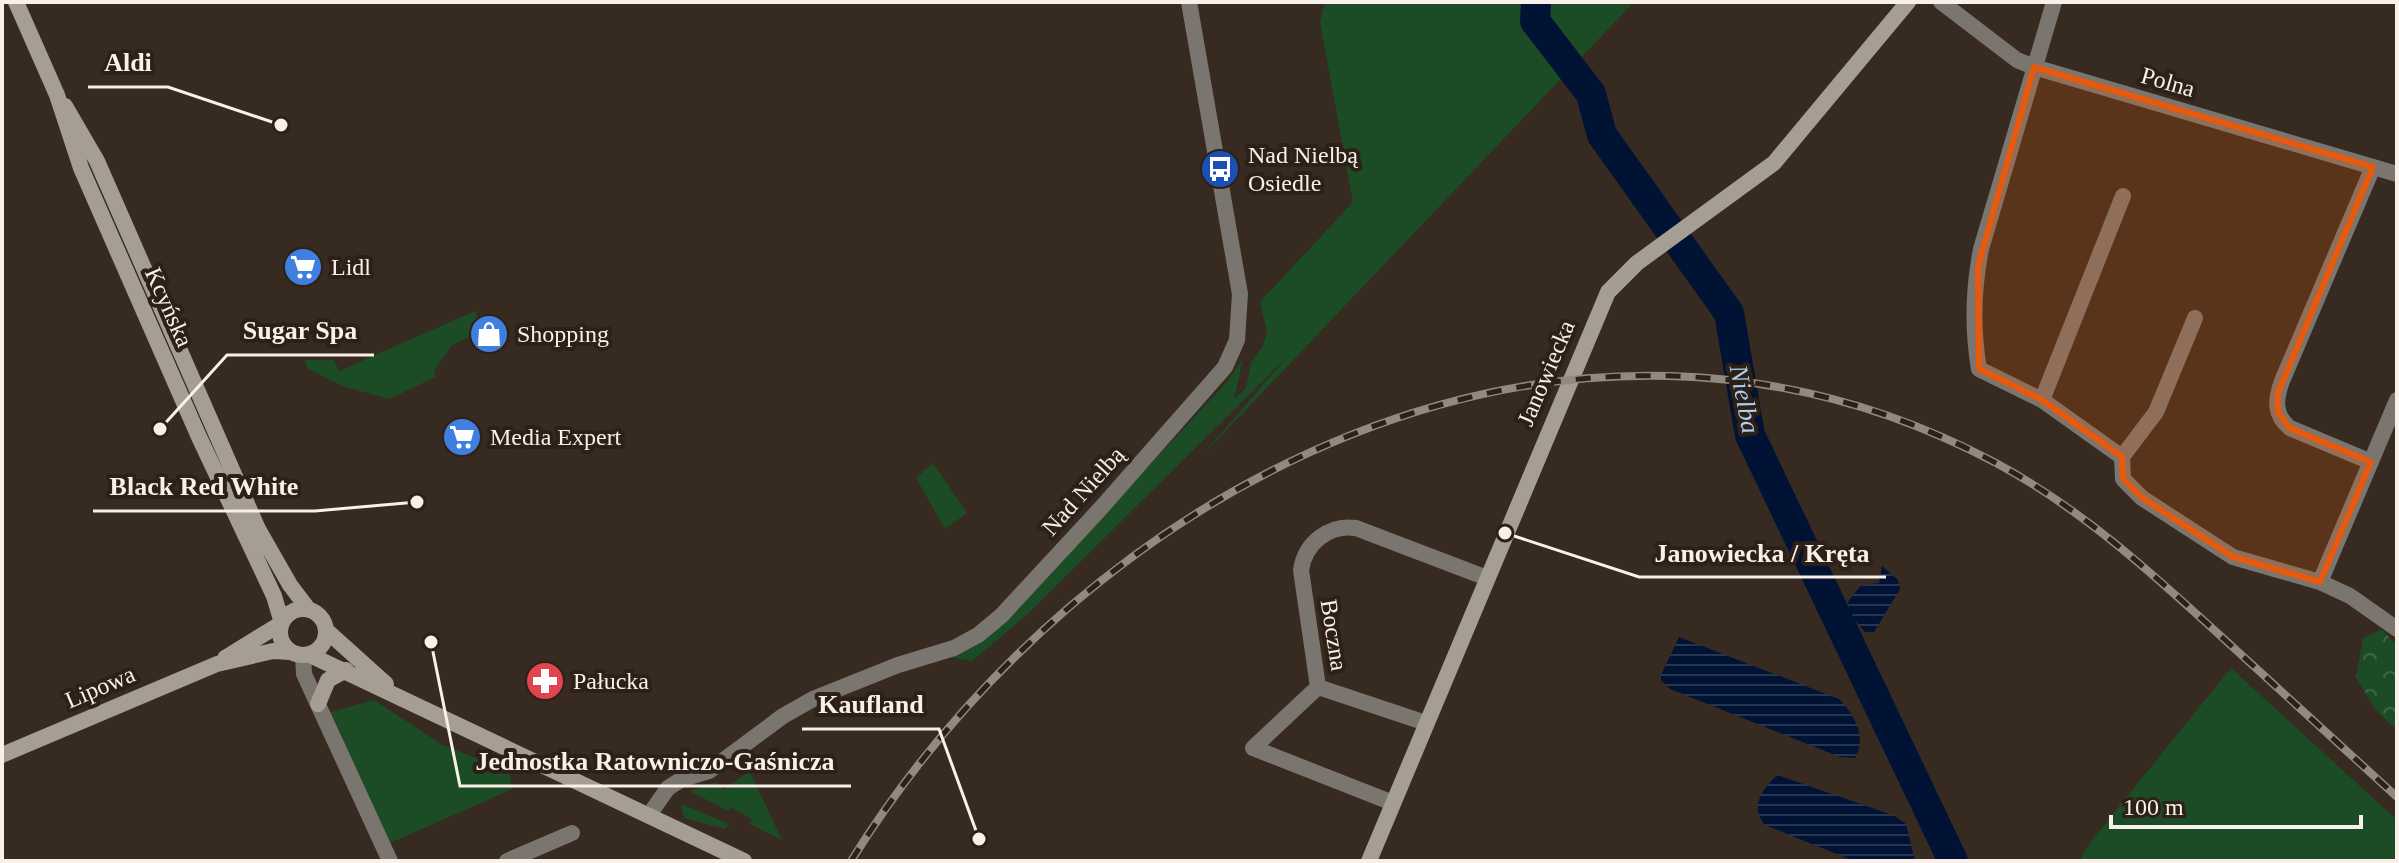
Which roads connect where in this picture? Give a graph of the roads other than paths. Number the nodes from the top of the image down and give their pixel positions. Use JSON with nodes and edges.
{"nodes":[{"id":1,"x":16,"y":2,"type":"edge"},
{"id":2,"x":1189,"y":2,"type":"edge"},
{"id":3,"x":1908,"y":2,"type":"edge"},
{"id":4,"x":1941,"y":2,"type":"edge"},
{"id":5,"x":2054,"y":2,"type":"edge"},
{"id":6,"x":2034,"y":67,"type":"junction"},
{"id":7,"x":57,"y":95,"type":"junction"},
{"id":8,"x":2373,"y":167,"type":"junction"},
{"id":9,"x":2397,"y":174,"type":"edge"},
{"id":10,"x":2123,"y":196,"type":"dead end"},
{"id":11,"x":2195,"y":318,"type":"dead end"},
{"id":12,"x":2042,"y":400,"type":"junction"},
{"id":13,"x":2397,"y":400,"type":"edge"},
{"id":14,"x":2122,"y":457,"type":"junction"},
{"id":15,"x":2371,"y":462,"type":"junction"},
{"id":16,"x":1487,"y":578,"type":"junction"},
{"id":17,"x":2320,"y":582,"type":"junction"},
{"id":18,"x":309,"y":610,"type":"junction"},
{"id":19,"x":282,"y":623,"type":"junction"},
{"id":20,"x":2397,"y":629,"type":"edge"},
{"id":21,"x":327,"y":631,"type":"junction"},
{"id":22,"x":301,"y":654,"type":"junction"},
{"id":23,"x":217,"y":664,"type":"junction"},
{"id":24,"x":346,"y":670,"type":"junction"},
{"id":25,"x":1318,"y":687,"type":"junction"},
{"id":26,"x":397,"y":693,"type":"junction"},
{"id":27,"x":318,"y":704,"type":"junction"},
{"id":28,"x":1426,"y":723,"type":"junction"},
{"id":29,"x":2,"y":755,"type":"edge"},
{"id":30,"x":1393,"y":803,"type":"junction"},
{"id":31,"x":649,"y":815,"type":"junction"},
{"id":32,"x":572,"y":833,"type":"dead end"},
{"id":33,"x":390,"y":861,"type":"edge"},
{"id":34,"x":507,"y":861,"type":"edge"},
{"id":35,"x":744,"y":861,"type":"edge"},
{"id":36,"x":1369,"y":861,"type":"edge"}],
"edges":[{"from":1,"to":7,"type":"street","name":"Kcyńska"},
{"from":2,"to":31,"type":"street","name":"Nad Nielbą"},
{"from":3,"to":16,"type":"street","name":"Janowiecka"},
{"from":4,"to":6,"type":"street","name":"Polna"},
{"from":5,"to":6,"type":"street"},
{"from":6,"to":8,"type":"street","name":"Polna"},
{"from":6,"to":12,"type":"street"},
{"from":7,"to":18,"type":"street","name":"Kcyńska"},
{"from":7,"to":19,"type":"street","name":"Kcyńska"},
{"from":8,"to":9,"type":"street","name":"Polna"},
{"from":8,"to":15,"type":"street"},
{"from":10,"to":12,"type":"street"},
{"from":11,"to":14,"type":"street"},
{"from":12,"to":14,"type":"street"},
{"from":13,"to":15,"type":"street"},
{"from":14,"to":17,"type":"street"},
{"from":15,"to":17,"type":"street"},
{"from":16,"to":25,"type":"street","name":"Boczna"},
{"from":16,"to":28,"type":"street","name":"Janowiecka"},
{"from":17,"to":20,"type":"street"},
{"from":18,"to":19,"type":"street"},
{"from":18,"to":21,"type":"street"},
{"from":19,"to":22,"type":"street"},
{"from":19,"to":23,"type":"street","name":"Lipowa"},
{"from":21,"to":22,"type":"street"},
{"from":21,"to":26,"type":"street"},
{"from":22,"to":23,"type":"street","name":"Lipowa"},
{"from":22,"to":24,"type":"street"},
{"from":22,"to":27,"type":"street"},
{"from":23,"to":29,"type":"street","name":"Lipowa"},
{"from":24,"to":26,"type":"street"},
{"from":24,"to":27,"type":"street"},
{"from":25,"to":28,"type":"street"},
{"from":25,"to":30,"type":"street","name":"Boczna"},
{"from":26,"to":31,"type":"street"},
{"from":27,"to":33,"type":"street"},
{"from":28,"to":30,"type":"street","name":"Janowiecka"},
{"from":30,"to":36,"type":"street","name":"Janowiecka"},
{"from":31,"to":35,"type":"street"},
{"from":32,"to":34,"type":"street"}]}
